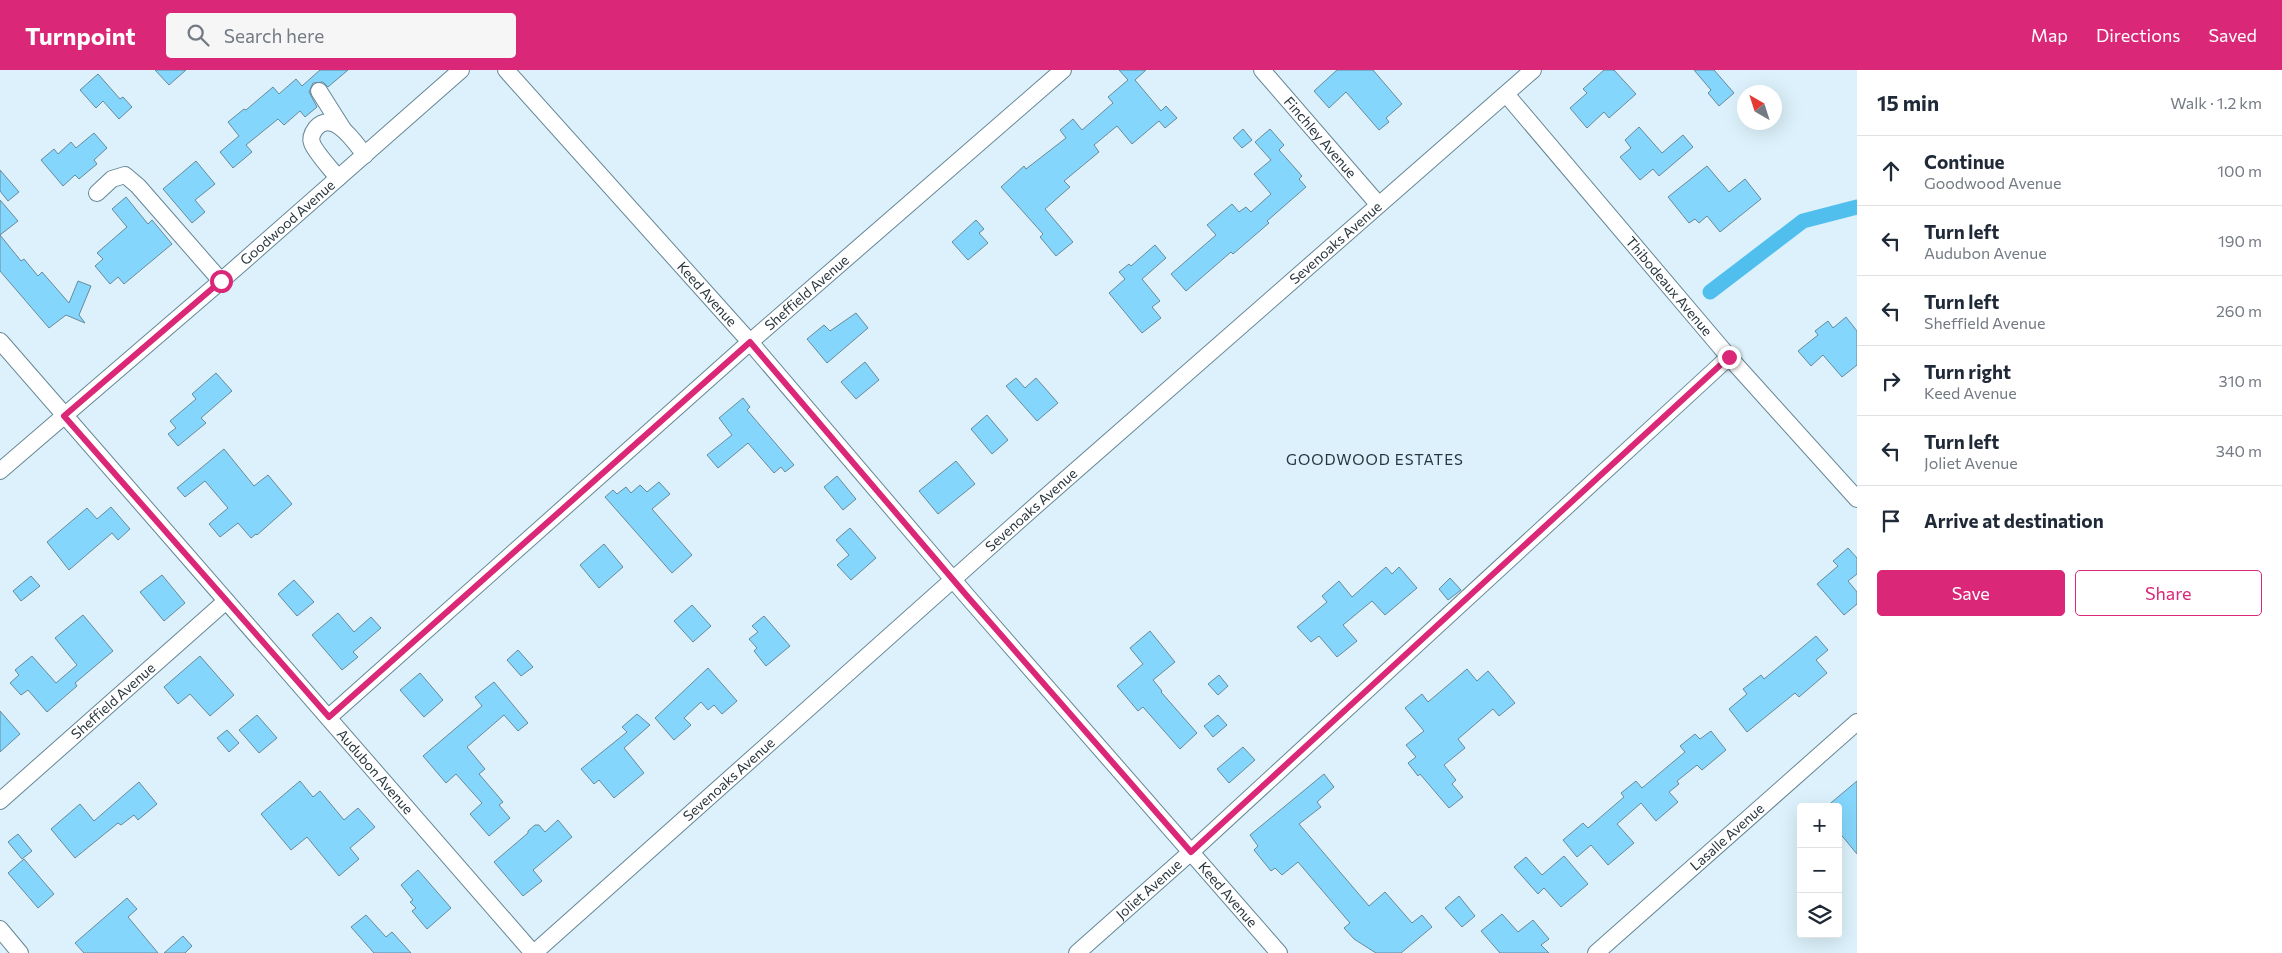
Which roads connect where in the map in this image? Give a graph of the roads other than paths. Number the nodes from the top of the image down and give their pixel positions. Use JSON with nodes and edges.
{"nodes":[{"id":1,"x":461,"y":70,"type":"edge"},
{"id":2,"x":506,"y":70,"type":"edge"},
{"id":3,"x":1063,"y":70,"type":"edge"},
{"id":4,"x":1262,"y":70,"type":"edge"},
{"id":5,"x":1533,"y":70,"type":"edge"},
{"id":6,"x":319,"y":91,"type":"dead end"},
{"id":7,"x":1506,"y":94,"type":"junction"},
{"id":8,"x":343,"y":129,"type":"junction"},
{"id":9,"x":365,"y":154,"type":"junction"},
{"id":10,"x":338,"y":178,"type":"junction"},
{"id":11,"x":97,"y":193,"type":"dead end"},
{"id":12,"x":1378,"y":204,"type":"junction"},
{"id":13,"x":221,"y":281,"type":"junction"},
{"id":14,"x":0,"y":341,"type":"edge"},
{"id":15,"x":750,"y":342,"type":"junction"},
{"id":16,"x":1729,"y":357,"type":"junction"},
{"id":17,"x":64,"y":416,"type":"junction"},
{"id":18,"x":0,"y":471,"type":"edge"},
{"id":19,"x":1857,"y":499,"type":"edge"},
{"id":20,"x":954,"y":580,"type":"junction"},
{"id":21,"x":226,"y":601,"type":"junction"},
{"id":22,"x":329,"y":717,"type":"junction"},
{"id":23,"x":1857,"y":722,"type":"edge"},
{"id":24,"x":0,"y":801,"type":"edge"},
{"id":25,"x":1191,"y":852,"type":"junction"},
{"id":26,"x":0,"y":929,"type":"edge"},
{"id":27,"x":20,"y":953,"type":"edge"},
{"id":28,"x":533,"y":953,"type":"edge"},
{"id":29,"x":1077,"y":953,"type":"edge"},
{"id":30,"x":1279,"y":953,"type":"edge"},
{"id":31,"x":1596,"y":953,"type":"edge"}],
"edges":[{"from":1,"to":9,"type":"street","name":"Goodwood Avenue"},
{"from":2,"to":15,"type":"street","name":"Keed Avenue"},
{"from":3,"to":15,"type":"street","name":"Sheffield Avenue"},
{"from":4,"to":12,"type":"street","name":"Finchley Avenue"},
{"from":5,"to":7,"type":"street","name":"Sevenoaks Avenue"},
{"from":6,"to":8,"type":"street"},
{"from":7,"to":12,"type":"street","name":"Sevenoaks Avenue"},
{"from":7,"to":16,"type":"street","name":"Thibodeaux Avenue"},
{"from":8,"to":9,"type":"street"},
{"from":8,"to":10,"type":"street"},
{"from":9,"to":10,"type":"street","name":"Goodwood Avenue"},
{"from":10,"to":13,"type":"street","name":"Goodwood Avenue"},
{"from":11,"to":13,"type":"street"},
{"from":12,"to":20,"type":"street","name":"Sevenoaks Avenue"},
{"from":13,"to":17,"type":"street","name":"Goodwood Avenue"},
{"from":14,"to":17,"type":"street","name":"Audubon Avenue"},
{"from":15,"to":20,"type":"street","name":"Keed Avenue"},
{"from":15,"to":22,"type":"street","name":"Sheffield Avenue"},
{"from":16,"to":19,"type":"street","name":"Thibodeaux Avenue"},
{"from":16,"to":25,"type":"street","name":"Joliet Avenue"},
{"from":17,"to":18,"type":"street","name":"Goodwood Avenue"},
{"from":17,"to":21,"type":"street","name":"Audubon Avenue"},
{"from":20,"to":25,"type":"street","name":"Keed Avenue"},
{"from":20,"to":28,"type":"street","name":"Sevenoaks Avenue"},
{"from":21,"to":22,"type":"street","name":"Audubon Avenue"},
{"from":21,"to":24,"type":"street","name":"Sheffield Avenue"},
{"from":22,"to":28,"type":"street","name":"Audubon Avenue"},
{"from":23,"to":31,"type":"street","name":"Lasalle Avenue"},
{"from":25,"to":29,"type":"street","name":"Joliet Avenue"},
{"from":25,"to":30,"type":"street","name":"Keed Avenue"},
{"from":26,"to":27,"type":"street"}]}
